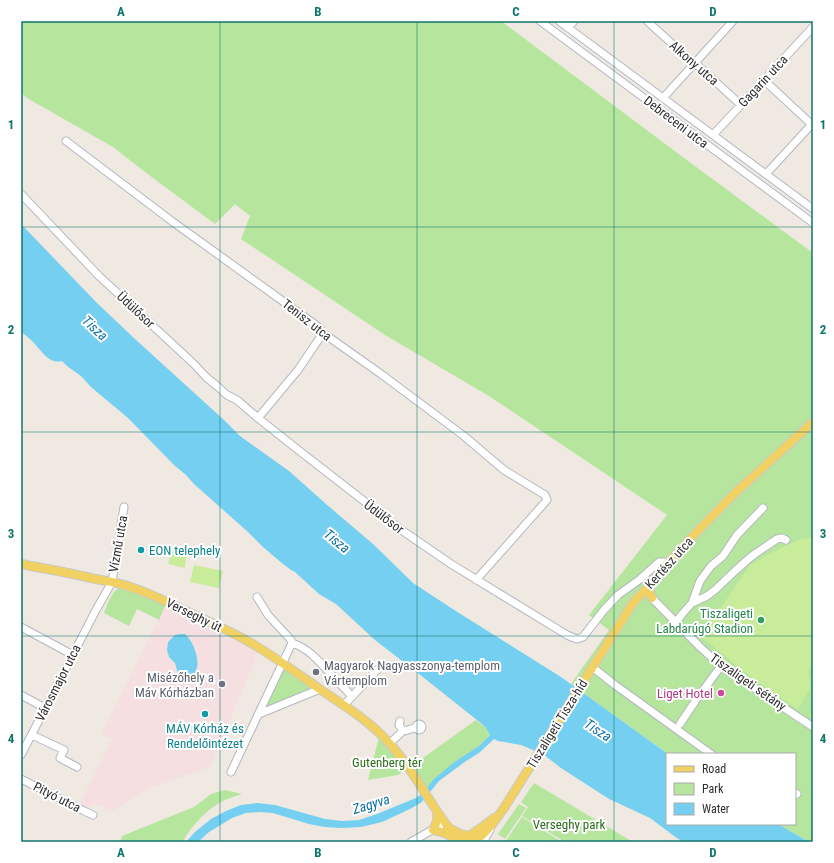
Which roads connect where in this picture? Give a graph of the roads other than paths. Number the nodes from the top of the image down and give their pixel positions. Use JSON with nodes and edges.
{"nodes":[{"id":1,"x":540,"y":21,"type":"edge"},
{"id":2,"x":559,"y":21,"type":"edge"},
{"id":3,"x":574,"y":21,"type":"edge"},
{"id":4,"x":647,"y":21,"type":"edge"},
{"id":5,"x":733,"y":21,"type":"edge"},
{"id":6,"x":813,"y":27,"type":"edge"},
{"id":7,"x":568,"y":28,"type":"junction"},
{"id":8,"x":695,"y":63,"type":"junction"},
{"id":9,"x":764,"y":80,"type":"junction"},
{"id":10,"x":663,"y":98,"type":"junction"},
{"id":11,"x":741,"y":105,"type":"junction"},
{"id":12,"x":813,"y":125,"type":"edge"},
{"id":13,"x":713,"y":134,"type":"junction"},
{"id":14,"x":66,"y":141,"type":"dead end"},
{"id":15,"x":766,"y":174,"type":"junction"},
{"id":16,"x":21,"y":194,"type":"edge"},
{"id":17,"x":813,"y":208,"type":"edge"},
{"id":18,"x":813,"y":223,"type":"edge"},
{"id":19,"x":323,"y":333,"type":"junction"},
{"id":20,"x":258,"y":418,"type":"junction"},
{"id":21,"x":813,"y":422,"type":"edge"},
{"id":22,"x":124,"y":507,"type":"dead end"},
{"id":23,"x":763,"y":508,"type":"dead end"},
{"id":24,"x":786,"y":540,"type":"dead end"},
{"id":25,"x":21,"y":564,"type":"edge"},
{"id":26,"x":668,"y":564,"type":"junction"},
{"id":27,"x":654,"y":579,"type":"junction"},
{"id":28,"x":476,"y":580,"type":"junction"},
{"id":29,"x":112,"y":582,"type":"junction"},
{"id":30,"x":127,"y":586,"type":"junction"},
{"id":31,"x":644,"y":592,"type":"junction"},
{"id":32,"x":257,"y":597,"type":"dead end"},
{"id":33,"x":652,"y":598,"type":"junction"},
{"id":34,"x":635,"y":600,"type":"junction"},
{"id":35,"x":692,"y":603,"type":"junction"},
{"id":36,"x":96,"y":610,"type":"junction"},
{"id":37,"x":676,"y":622,"type":"junction"},
{"id":38,"x":21,"y":627,"type":"edge"},
{"id":39,"x":292,"y":643,"type":"junction"},
{"id":40,"x":73,"y":655,"type":"junction"},
{"id":41,"x":283,"y":663,"type":"junction"},
{"id":42,"x":721,"y":666,"type":"junction"},
{"id":43,"x":377,"y":670,"type":"dead end"},
{"id":44,"x":593,"y":671,"type":"junction"},
{"id":45,"x":320,"y":689,"type":"junction"},
{"id":46,"x":21,"y":695,"type":"edge"},
{"id":47,"x":351,"y":696,"type":"junction"},
{"id":48,"x":347,"y":707,"type":"junction"},
{"id":49,"x":46,"y":708,"type":"junction"},
{"id":50,"x":259,"y":714,"type":"junction"},
{"id":51,"x":400,"y":721,"type":"dead end"},
{"id":52,"x":680,"y":724,"type":"dead end"},
{"id":53,"x":416,"y":728,"type":"dead end"},
{"id":54,"x":813,"y":728,"type":"edge"},
{"id":55,"x":403,"y":731,"type":"junction"},
{"id":56,"x":32,"y":734,"type":"junction"},
{"id":57,"x":390,"y":743,"type":"junction"},
{"id":58,"x":22,"y":753,"type":"edge"},
{"id":59,"x":710,"y":753,"type":"edge"},
{"id":60,"x":77,"y":768,"type":"dead end"},
{"id":61,"x":232,"y":772,"type":"dead end"},
{"id":62,"x":21,"y":779,"type":"edge"},
{"id":63,"x":500,"y":813,"type":"junction"},
{"id":64,"x":92,"y":815,"type":"dead end"},
{"id":65,"x":443,"y":822,"type":"junction"},
{"id":66,"x":490,"y":828,"type":"junction"},
{"id":67,"x":433,"y":830,"type":"junction"},
{"id":68,"x":466,"y":840,"type":"edge"},
{"id":69,"x":411,"y":842,"type":"edge"},
{"id":70,"x":483,"y":842,"type":"edge"}],
"edges":[{"from":1,"to":18,"type":"street","name":"Debreceni utca"},
{"from":2,"to":7,"type":"street","name":"Debreceni utca"},
{"from":3,"to":7,"type":"street"},
{"from":4,"to":8,"type":"street","name":"Alkony utca"},
{"from":5,"to":8,"type":"street"},
{"from":6,"to":9,"type":"street","name":"Gagarin utca"},
{"from":7,"to":10,"type":"street","name":"Debreceni utca"},
{"from":8,"to":10,"type":"street"},
{"from":8,"to":11,"type":"street","name":"Alkony utca"},
{"from":9,"to":11,"type":"street","name":"Gagarin utca"},
{"from":9,"to":12,"type":"street"},
{"from":10,"to":13,"type":"street","name":"Debreceni utca"},
{"from":11,"to":13,"type":"street","name":"Gagarin utca"},
{"from":12,"to":15,"type":"street"},
{"from":13,"to":15,"type":"street","name":"Debreceni utca"},
{"from":14,"to":19,"type":"street","name":"Tenisz utca"},
{"from":15,"to":17,"type":"street","name":"Debreceni utca"},
{"from":16,"to":20,"type":"street","name":"Üdülősor"},
{"from":19,"to":20,"type":"street"},
{"from":19,"to":28,"type":"street","name":"Tenisz utca"},
{"from":20,"to":28,"type":"street","name":"Üdülősor"},
{"from":21,"to":26,"type":"main road","name":"Kertész utca"},
{"from":22,"to":29,"type":"street","name":"Vízmű utca"},
{"from":23,"to":35,"type":"street"},
{"from":24,"to":35,"type":"street"},
{"from":25,"to":29,"type":"main road","name":"Verseghy út"},
{"from":26,"to":27,"type":"main road","name":"Kertész utca"},
{"from":26,"to":28,"type":"street","name":"Üdülősor"},
{"from":27,"to":31,"type":"main road","name":"Kertész utca"},
{"from":27,"to":33,"type":"main road"},
{"from":29,"to":30,"type":"main road","name":"Verseghy út"},
{"from":29,"to":36,"type":"street","name":"Városmajor utca"},
{"from":30,"to":36,"type":"street","name":"Városmajor utca"},
{"from":30,"to":41,"type":"main road","name":"Verseghy út"},
{"from":31,"to":33,"type":"main road"},
{"from":31,"to":34,"type":"main road","name":"Kertész utca"},
{"from":32,"to":39,"type":"street"},
{"from":33,"to":34,"type":"main road"},
{"from":33,"to":37,"type":"street","name":"Tiszaligeti sétány"},
{"from":34,"to":44,"type":"main road","name":"Kertész utca"},
{"from":35,"to":37,"type":"street"},
{"from":36,"to":40,"type":"street","name":"Városmajor utca"},
{"from":37,"to":42,"type":"street","name":"Tiszaligeti sétány"},
{"from":38,"to":40,"type":"street"},
{"from":39,"to":41,"type":"street"},
{"from":39,"to":47,"type":"street"},
{"from":40,"to":49,"type":"street","name":"Városmajor utca"},
{"from":41,"to":45,"type":"main road","name":"Verseghy út"},
{"from":41,"to":50,"type":"street"},
{"from":42,"to":52,"type":"street"},
{"from":42,"to":54,"type":"street","name":"Tiszaligeti sétány"},
{"from":43,"to":47,"type":"street"},
{"from":44,"to":59,"type":"street"},
{"from":44,"to":63,"type":"main road","name":"Tiszaligeti Tisza-híd"},
{"from":45,"to":48,"type":"main road","name":"Verseghy út"},
{"from":45,"to":50,"type":"street"},
{"from":46,"to":49,"type":"street"},
{"from":47,"to":48,"type":"street"},
{"from":48,"to":57,"type":"main road","name":"Verseghy út"},
{"from":49,"to":56,"type":"street","name":"Városmajor utca"},
{"from":50,"to":61,"type":"street"},
{"from":51,"to":55,"type":"street"},
{"from":53,"to":55,"type":"street"},
{"from":55,"to":57,"type":"street"},
{"from":56,"to":58,"type":"street","name":"Városmajor utca"},
{"from":56,"to":60,"type":"street"},
{"from":57,"to":65,"type":"main road"},
{"from":62,"to":64,"type":"street","name":"Pityó utca"},
{"from":63,"to":66,"type":"main road","name":"Tiszaligeti Tisza-híd"},
{"from":63,"to":68,"type":"main road"},
{"from":65,"to":67,"type":"street"},
{"from":65,"to":67,"type":"main road"},
{"from":65,"to":68,"type":"main road"},
{"from":65,"to":68,"type":"main road"},
{"from":66,"to":68,"type":"main road"},
{"from":66,"to":70,"type":"street"},
{"from":67,"to":68,"type":"main road"},
{"from":67,"to":69,"type":"street"}]}
